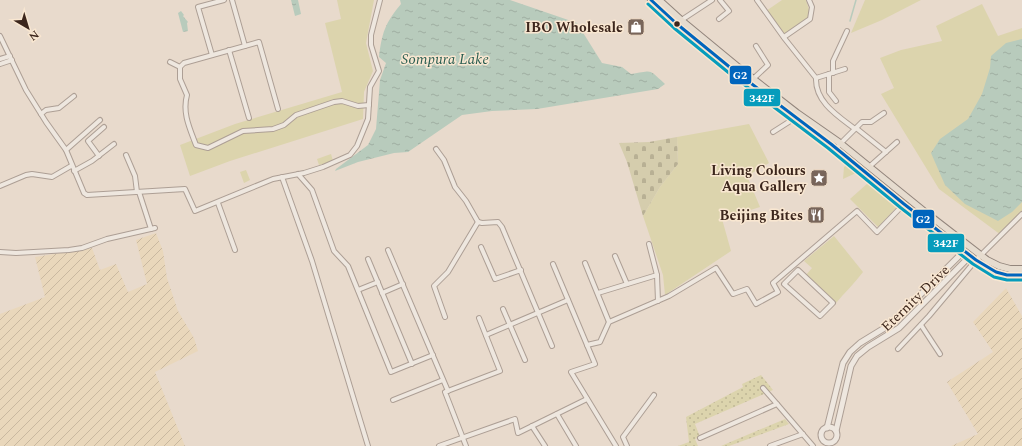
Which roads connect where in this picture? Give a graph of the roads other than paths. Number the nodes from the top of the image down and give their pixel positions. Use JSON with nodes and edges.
{"nodes":[{"id":1,"x":224,"y":0,"type":"edge"},
{"id":2,"x":232,"y":0,"type":"edge"},
{"id":3,"x":380,"y":0,"type":"edge"},
{"id":4,"x":651,"y":0,"type":"edge"},
{"id":5,"x":659,"y":0,"type":"edge"},
{"id":6,"x":712,"y":0,"type":"edge"},
{"id":7,"x":720,"y":0,"type":"edge"},
{"id":8,"x":757,"y":0,"type":"edge"},
{"id":9,"x":808,"y":0,"type":"edge"},
{"id":10,"x":719,"y":19,"type":"dead end"},
{"id":11,"x":679,"y":22,"type":"junction"},
{"id":12,"x":848,"y":32,"type":"dead end"},
{"id":13,"x":0,"y":36,"type":"edge"},
{"id":14,"x":784,"y":37,"type":"junction"},
{"id":15,"x":244,"y":46,"type":"junction"},
{"id":16,"x":756,"y":46,"type":"dead end"},
{"id":17,"x":229,"y":50,"type":"junction"},
{"id":18,"x":212,"y":55,"type":"junction"},
{"id":19,"x":11,"y":58,"type":"junction"},
{"id":20,"x":0,"y":59,"type":"edge"},
{"id":21,"x":170,"y":62,"type":"dead end"},
{"id":22,"x":0,"y":64,"type":"edge"},
{"id":23,"x":180,"y":67,"type":"junction"},
{"id":24,"x":845,"y":69,"type":"dead end"},
{"id":25,"x":831,"y":74,"type":"junction"},
{"id":26,"x":816,"y":78,"type":"junction"},
{"id":27,"x":753,"y":79,"type":"junction"},
{"id":28,"x":74,"y":96,"type":"dead end"},
{"id":29,"x":836,"y":101,"type":"dead end"},
{"id":30,"x":369,"y":105,"type":"junction"},
{"id":31,"x":278,"y":109,"type":"dead end"},
{"id":32,"x":884,"y":113,"type":"dead end"},
{"id":33,"x":41,"y":114,"type":"junction"},
{"id":34,"x":248,"y":118,"type":"dead end"},
{"id":35,"x":795,"y":118,"type":"junction"},
{"id":36,"x":100,"y":120,"type":"dead end"},
{"id":37,"x":104,"y":127,"type":"dead end"},
{"id":38,"x":855,"y":128,"type":"junction"},
{"id":39,"x":773,"y":132,"type":"dead end"},
{"id":40,"x":897,"y":142,"type":"dead end"},
{"id":41,"x":114,"y":144,"type":"dead end"},
{"id":42,"x":838,"y":146,"type":"junction"},
{"id":43,"x":436,"y":149,"type":"dead end"},
{"id":44,"x":66,"y":150,"type":"junction"},
{"id":45,"x":886,"y":152,"type":"junction"},
{"id":46,"x":126,"y":154,"type":"dead end"},
{"id":47,"x":99,"y":156,"type":"junction"},
{"id":48,"x":72,"y":166,"type":"junction"},
{"id":49,"x":869,"y":167,"type":"junction"},
{"id":50,"x":74,"y":171,"type":"junction"},
{"id":51,"x":298,"y":174,"type":"junction"},
{"id":52,"x":282,"y":178,"type":"junction"},
{"id":53,"x":0,"y":186,"type":"edge"},
{"id":54,"x":138,"y":192,"type":"junction"},
{"id":55,"x":218,"y":203,"type":"junction"},
{"id":56,"x":904,"y":204,"type":"junction"},
{"id":57,"x":1022,"y":214,"type":"edge"},
{"id":58,"x":478,"y":222,"type":"junction"},
{"id":59,"x":649,"y":244,"type":"dead end"},
{"id":60,"x":481,"y":247,"type":"dead end"},
{"id":61,"x":235,"y":250,"type":"dead end"},
{"id":62,"x":388,"y":250,"type":"dead end"},
{"id":63,"x":964,"y":251,"type":"junction"},
{"id":64,"x":0,"y":252,"type":"edge"},
{"id":65,"x":981,"y":255,"type":"junction"},
{"id":66,"x":615,"y":256,"type":"dead end"},
{"id":67,"x":970,"y":256,"type":"junction"},
{"id":68,"x":368,"y":259,"type":"dead end"},
{"id":69,"x":976,"y":260,"type":"junction"},
{"id":70,"x":553,"y":264,"type":"dead end"},
{"id":71,"x":585,"y":264,"type":"dead end"},
{"id":72,"x":1022,"y":269,"type":"edge"},
{"id":73,"x":521,"y":270,"type":"junction"},
{"id":74,"x":785,"y":272,"type":"junction"},
{"id":75,"x":1022,"y":274,"type":"edge"},
{"id":76,"x":657,"y":276,"type":"junction"},
{"id":77,"x":790,"y":277,"type":"junction"},
{"id":78,"x":378,"y":282,"type":"junction"},
{"id":79,"x":403,"y":284,"type":"junction"},
{"id":80,"x":627,"y":284,"type":"junction"},
{"id":81,"x":358,"y":290,"type":"junction"},
{"id":82,"x":382,"y":293,"type":"junction"},
{"id":83,"x":598,"y":293,"type":"junction"},
{"id":84,"x":568,"y":300,"type":"junction"},
{"id":85,"x":658,"y":302,"type":"junction"},
{"id":86,"x":504,"y":309,"type":"dead end"},
{"id":87,"x":538,"y":313,"type":"junction"},
{"id":88,"x":445,"y":317,"type":"dead end"},
{"id":89,"x":479,"y":318,"type":"dead end"},
{"id":90,"x":609,"y":322,"type":"junction"},
{"id":91,"x":510,"y":324,"type":"junction"},
{"id":92,"x":921,"y":325,"type":"junction"},
{"id":93,"x":486,"y":334,"type":"junction"},
{"id":94,"x":587,"y":345,"type":"junction"},
{"id":95,"x":552,"y":346,"type":"dead end"},
{"id":96,"x":898,"y":349,"type":"dead end"},
{"id":97,"x":940,"y":354,"type":"dead end"},
{"id":98,"x":433,"y":355,"type":"junction"},
{"id":99,"x":525,"y":360,"type":"dead end"},
{"id":100,"x":412,"y":364,"type":"junction"},
{"id":101,"x":443,"y":380,"type":"junction"},
{"id":102,"x":763,"y":388,"type":"dead end"},
{"id":103,"x":448,"y":391,"type":"junction"},
{"id":104,"x":654,"y":395,"type":"dead end"},
{"id":105,"x":587,"y":399,"type":"junction"},
{"id":106,"x":393,"y":400,"type":"dead end"},
{"id":107,"x":777,"y":404,"type":"junction"},
{"id":108,"x":557,"y":414,"type":"junction"},
{"id":109,"x":532,"y":426,"type":"junction"},
{"id":110,"x":827,"y":428,"type":"junction"},
{"id":111,"x":836,"y":431,"type":"junction"},
{"id":112,"x":803,"y":434,"type":"junction"},
{"id":113,"x":463,"y":437,"type":"junction"},
{"id":114,"x":700,"y":438,"type":"dead end"},
{"id":115,"x":825,"y":444,"type":"edge"},
{"id":116,"x":833,"y":444,"type":"edge"},
{"id":117,"x":368,"y":446,"type":"edge"},
{"id":118,"x":439,"y":446,"type":"edge"},
{"id":119,"x":466,"y":446,"type":"edge"},
{"id":120,"x":545,"y":446,"type":"edge"},
{"id":121,"x":576,"y":446,"type":"edge"},
{"id":122,"x":616,"y":446,"type":"edge"},
{"id":123,"x":627,"y":446,"type":"edge"},
{"id":124,"x":770,"y":446,"type":"edge"},
{"id":125,"x":813,"y":446,"type":"edge"}],
"edges":[{"from":1,"to":18,"type":"street"},
{"from":2,"to":15,"type":"street"},
{"from":3,"to":30,"type":"street"},
{"from":4,"to":11,"type":"main road"},
{"from":5,"to":11,"type":"main road"},
{"from":6,"to":11,"type":"street"},
{"from":7,"to":10,"type":"street"},
{"from":8,"to":14,"type":"street"},
{"from":9,"to":14,"type":"street"},
{"from":11,"to":27,"type":"main road"},
{"from":11,"to":35,"type":"main road"},
{"from":12,"to":25,"type":"street"},
{"from":13,"to":19,"type":"street"},
{"from":14,"to":26,"type":"street"},
{"from":15,"to":17,"type":"street"},
{"from":15,"to":31,"type":"street"},
{"from":16,"to":27,"type":"street"},
{"from":17,"to":18,"type":"street"},
{"from":17,"to":34,"type":"street"},
{"from":18,"to":23,"type":"street"},
{"from":19,"to":20,"type":"street"},
{"from":19,"to":22,"type":"street"},
{"from":19,"to":33,"type":"street"},
{"from":21,"to":23,"type":"street"},
{"from":23,"to":30,"type":"street"},
{"from":24,"to":25,"type":"street"},
{"from":25,"to":26,"type":"street"},
{"from":25,"to":29,"type":"street"},
{"from":26,"to":38,"type":"street"},
{"from":27,"to":42,"type":"main road"},
{"from":28,"to":33,"type":"street"},
{"from":30,"to":51,"type":"street"},
{"from":32,"to":38,"type":"street"},
{"from":33,"to":44,"type":"street"},
{"from":35,"to":39,"type":"street"},
{"from":35,"to":42,"type":"main road"},
{"from":36,"to":44,"type":"street"},
{"from":37,"to":47,"type":"street"},
{"from":38,"to":42,"type":"street"},
{"from":38,"to":45,"type":"street"},
{"from":40,"to":45,"type":"street"},
{"from":41,"to":47,"type":"street"},
{"from":42,"to":49,"type":"main road"},
{"from":42,"to":56,"type":"main road"},
{"from":43,"to":58,"type":"street"},
{"from":44,"to":48,"type":"street"},
{"from":45,"to":49,"type":"street"},
{"from":46,"to":54,"type":"street"},
{"from":47,"to":50,"type":"street"},
{"from":48,"to":50,"type":"street"},
{"from":48,"to":53,"type":"street"},
{"from":49,"to":65,"type":"main road"},
{"from":50,"to":54,"type":"street"},
{"from":51,"to":52,"type":"street"},
{"from":51,"to":81,"type":"street"},
{"from":52,"to":55,"type":"street"},
{"from":52,"to":117,"type":"street"},
{"from":54,"to":55,"type":"street"},
{"from":54,"to":64,"type":"street"},
{"from":55,"to":61,"type":"street"},
{"from":56,"to":63,"type":"main road"},
{"from":56,"to":74,"type":"street"},
{"from":57,"to":65,"type":"street"},
{"from":58,"to":73,"type":"street"},
{"from":58,"to":88,"type":"street"},
{"from":59,"to":76,"type":"street"},
{"from":60,"to":73,"type":"street"},
{"from":62,"to":79,"type":"street"},
{"from":63,"to":67,"type":"main road"},
{"from":63,"to":110,"type":"street","name":"Eternity Drive"},
{"from":65,"to":69,"type":"street"},
{"from":65,"to":72,"type":"main road"},
{"from":66,"to":80,"type":"street"},
{"from":67,"to":69,"type":"main road"},
{"from":67,"to":111,"type":"street","name":"Eternity Drive"},
{"from":68,"to":78,"type":"street"},
{"from":69,"to":75,"type":"main road"},
{"from":69,"to":92,"type":"street"},
{"from":70,"to":84,"type":"street"},
{"from":71,"to":83,"type":"street"},
{"from":73,"to":87,"type":"street"},
{"from":74,"to":77,"type":"street"},
{"from":74,"to":85,"type":"street"},
{"from":76,"to":80,"type":"street"},
{"from":76,"to":85,"type":"street"},
{"from":77,"to":77,"type":"street"},
{"from":78,"to":81,"type":"street"},
{"from":78,"to":82,"type":"street"},
{"from":79,"to":82,"type":"street"},
{"from":79,"to":98,"type":"street"},
{"from":80,"to":83,"type":"street"},
{"from":81,"to":100,"type":"street"},
{"from":82,"to":100,"type":"street"},
{"from":83,"to":90,"type":"street"},
{"from":84,"to":87,"type":"street"},
{"from":84,"to":94,"type":"street"},
{"from":85,"to":90,"type":"street"},
{"from":86,"to":91,"type":"street"},
{"from":87,"to":91,"type":"street"},
{"from":87,"to":95,"type":"street"},
{"from":89,"to":93,"type":"street"},
{"from":90,"to":94,"type":"street"},
{"from":91,"to":93,"type":"street"},
{"from":91,"to":99,"type":"street"},
{"from":92,"to":96,"type":"street"},
{"from":92,"to":97,"type":"street"},
{"from":93,"to":103,"type":"street"},
{"from":94,"to":105,"type":"street"},
{"from":98,"to":100,"type":"street"},
{"from":98,"to":101,"type":"street"},
{"from":101,"to":103,"type":"street"},
{"from":101,"to":106,"type":"street"},
{"from":102,"to":107,"type":"street"},
{"from":103,"to":113,"type":"street"},
{"from":104,"to":123,"type":"street"},
{"from":105,"to":108,"type":"street"},
{"from":105,"to":122,"type":"street"},
{"from":107,"to":112,"type":"street"},
{"from":107,"to":114,"type":"street"},
{"from":108,"to":109,"type":"street"},
{"from":108,"to":121,"type":"street"},
{"from":109,"to":113,"type":"street"},
{"from":109,"to":120,"type":"street"},
{"from":110,"to":111,"type":"street"},
{"from":110,"to":115,"type":"street","name":"Eternity Drive"},
{"from":111,"to":116,"type":"street","name":"Eternity Drive"},
{"from":112,"to":124,"type":"street"},
{"from":112,"to":125,"type":"street"},
{"from":113,"to":118,"type":"street"},
{"from":113,"to":119,"type":"street"},
{"from":115,"to":116,"type":"street","name":"Eternity Drive"}]}
